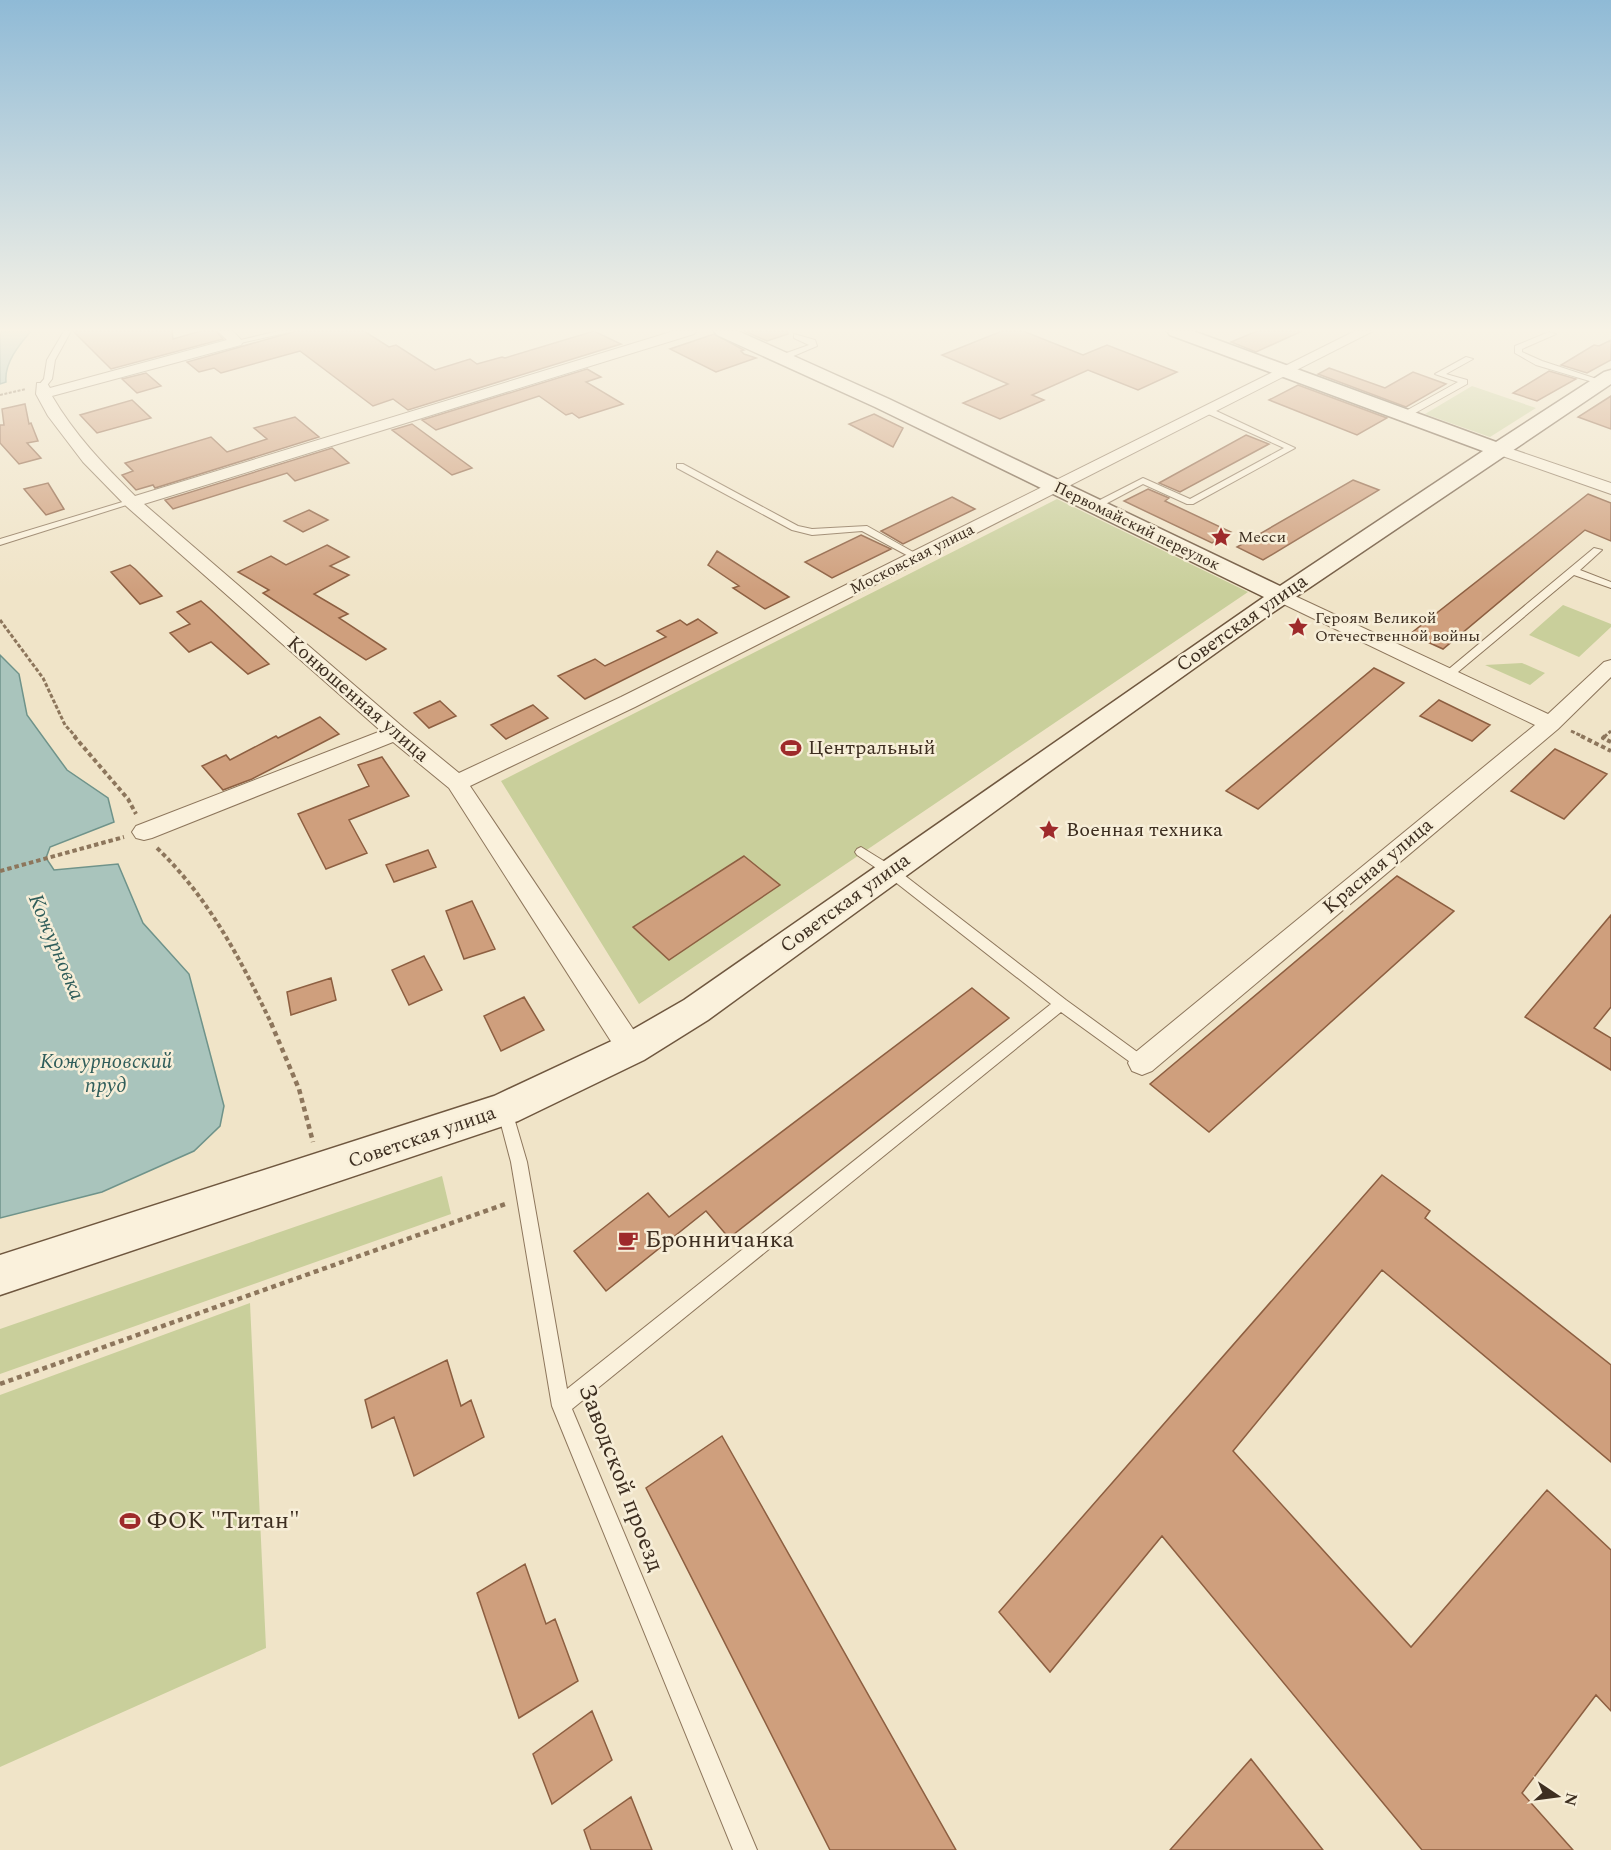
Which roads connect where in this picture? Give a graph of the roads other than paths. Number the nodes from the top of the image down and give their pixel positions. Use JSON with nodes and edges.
{"nodes":[{"id":1,"x":61,"y":417,"type":"edge"},
{"id":2,"x":408,"y":417,"type":"edge"},
{"id":3,"x":912,"y":417,"type":"edge"},
{"id":4,"x":1196,"y":417,"type":"edge"},
{"id":5,"x":1223,"y":417,"type":"edge"},
{"id":6,"x":1409,"y":417,"type":"edge"},
{"id":7,"x":1547,"y":417,"type":"edge"},
{"id":8,"x":1497,"y":449,"type":"junction"},
{"id":9,"x":680,"y":466,"type":"dead end"},
{"id":10,"x":1056,"y":487,"type":"junction"},
{"id":11,"x":1611,"y":489,"type":"edge"},
{"id":12,"x":132,"y":502,"type":"junction"},
{"id":13,"x":1095,"y":506,"type":"junction"},
{"id":14,"x":0,"y":543,"type":"edge"},
{"id":15,"x":1597,"y":550,"type":"dead end"},
{"id":16,"x":917,"y":557,"type":"junction"},
{"id":17,"x":1573,"y":571,"type":"junction"},
{"id":18,"x":1611,"y":585,"type":"edge"},
{"id":19,"x":1282,"y":596,"type":"junction"},
{"id":20,"x":1611,"y":666,"type":"edge"},
{"id":21,"x":1448,"y":675,"type":"junction"},
{"id":22,"x":1551,"y":723,"type":"junction"},
{"id":23,"x":396,"y":733,"type":"junction"},
{"id":24,"x":457,"y":783,"type":"junction"},
{"id":25,"x":144,"y":832,"type":"road end"},
{"id":26,"x":861,"y":852,"type":"dead end"},
{"id":27,"x":890,"y":871,"type":"junction"},
{"id":28,"x":1061,"y":1004,"type":"junction"},
{"id":29,"x":631,"y":1049,"type":"junction"},
{"id":30,"x":1142,"y":1063,"type":"joint"},
{"id":31,"x":505,"y":1109,"type":"junction"},
{"id":32,"x":0,"y":1275,"type":"edge"},
{"id":33,"x":561,"y":1406,"type":"junction"},
{"id":34,"x":745,"y":1850,"type":"edge"}],
"edges":[{"from":1,"to":12,"type":"street","name":"Конюшенная улица"},
{"from":2,"to":12,"type":"street"},
{"from":3,"to":10,"type":"main road","name":"Первомайский переулок"},
{"from":4,"to":10,"type":"street","name":"Московская улица"},
{"from":5,"to":13,"type":"lane"},
{"from":6,"to":8,"type":"main road"},
{"from":7,"to":8,"type":"main road","name":"Советская улица"},
{"from":8,"to":11,"type":"street"},
{"from":8,"to":19,"type":"main road","name":"Советская улица"},
{"from":9,"to":16,"type":"lane"},
{"from":10,"to":13,"type":"main road","name":"Первомайский переулок"},
{"from":10,"to":16,"type":"street","name":"Московская улица"},
{"from":12,"to":14,"type":"lane"},
{"from":12,"to":23,"type":"street","name":"Конюшенная улица"},
{"from":13,"to":19,"type":"main road","name":"Первомайский переулок"},
{"from":15,"to":17,"type":"lane"},
{"from":16,"to":24,"type":"street","name":"Московская улица"},
{"from":17,"to":18,"type":"lane"},
{"from":17,"to":21,"type":"lane"},
{"from":19,"to":21,"type":"street","name":"Первомайский переулок"},
{"from":19,"to":27,"type":"main road","name":"Советская улица"},
{"from":20,"to":22,"type":"street","name":"Красная улица"},
{"from":21,"to":22,"type":"street","name":"Первомайский переулок"},
{"from":22,"to":30,"type":"street","name":"Красная улица"},
{"from":23,"to":24,"type":"street","name":"Конюшенная улица"},
{"from":23,"to":25,"type":"street"},
{"from":24,"to":29,"type":"street","name":"Конюшенная улица"},
{"from":26,"to":27,"type":"lane"},
{"from":27,"to":28,"type":"lane"},
{"from":27,"to":29,"type":"main road","name":"Советская улица"},
{"from":28,"to":30,"type":"lane"},
{"from":28,"to":33,"type":"lane"},
{"from":29,"to":31,"type":"main road","name":"Советская улица"},
{"from":31,"to":32,"type":"main road","name":"Советская улица"},
{"from":31,"to":33,"type":"lane","name":"Заводской проезд"},
{"from":33,"to":34,"type":"lane","name":"Заводской проезд"}]}
